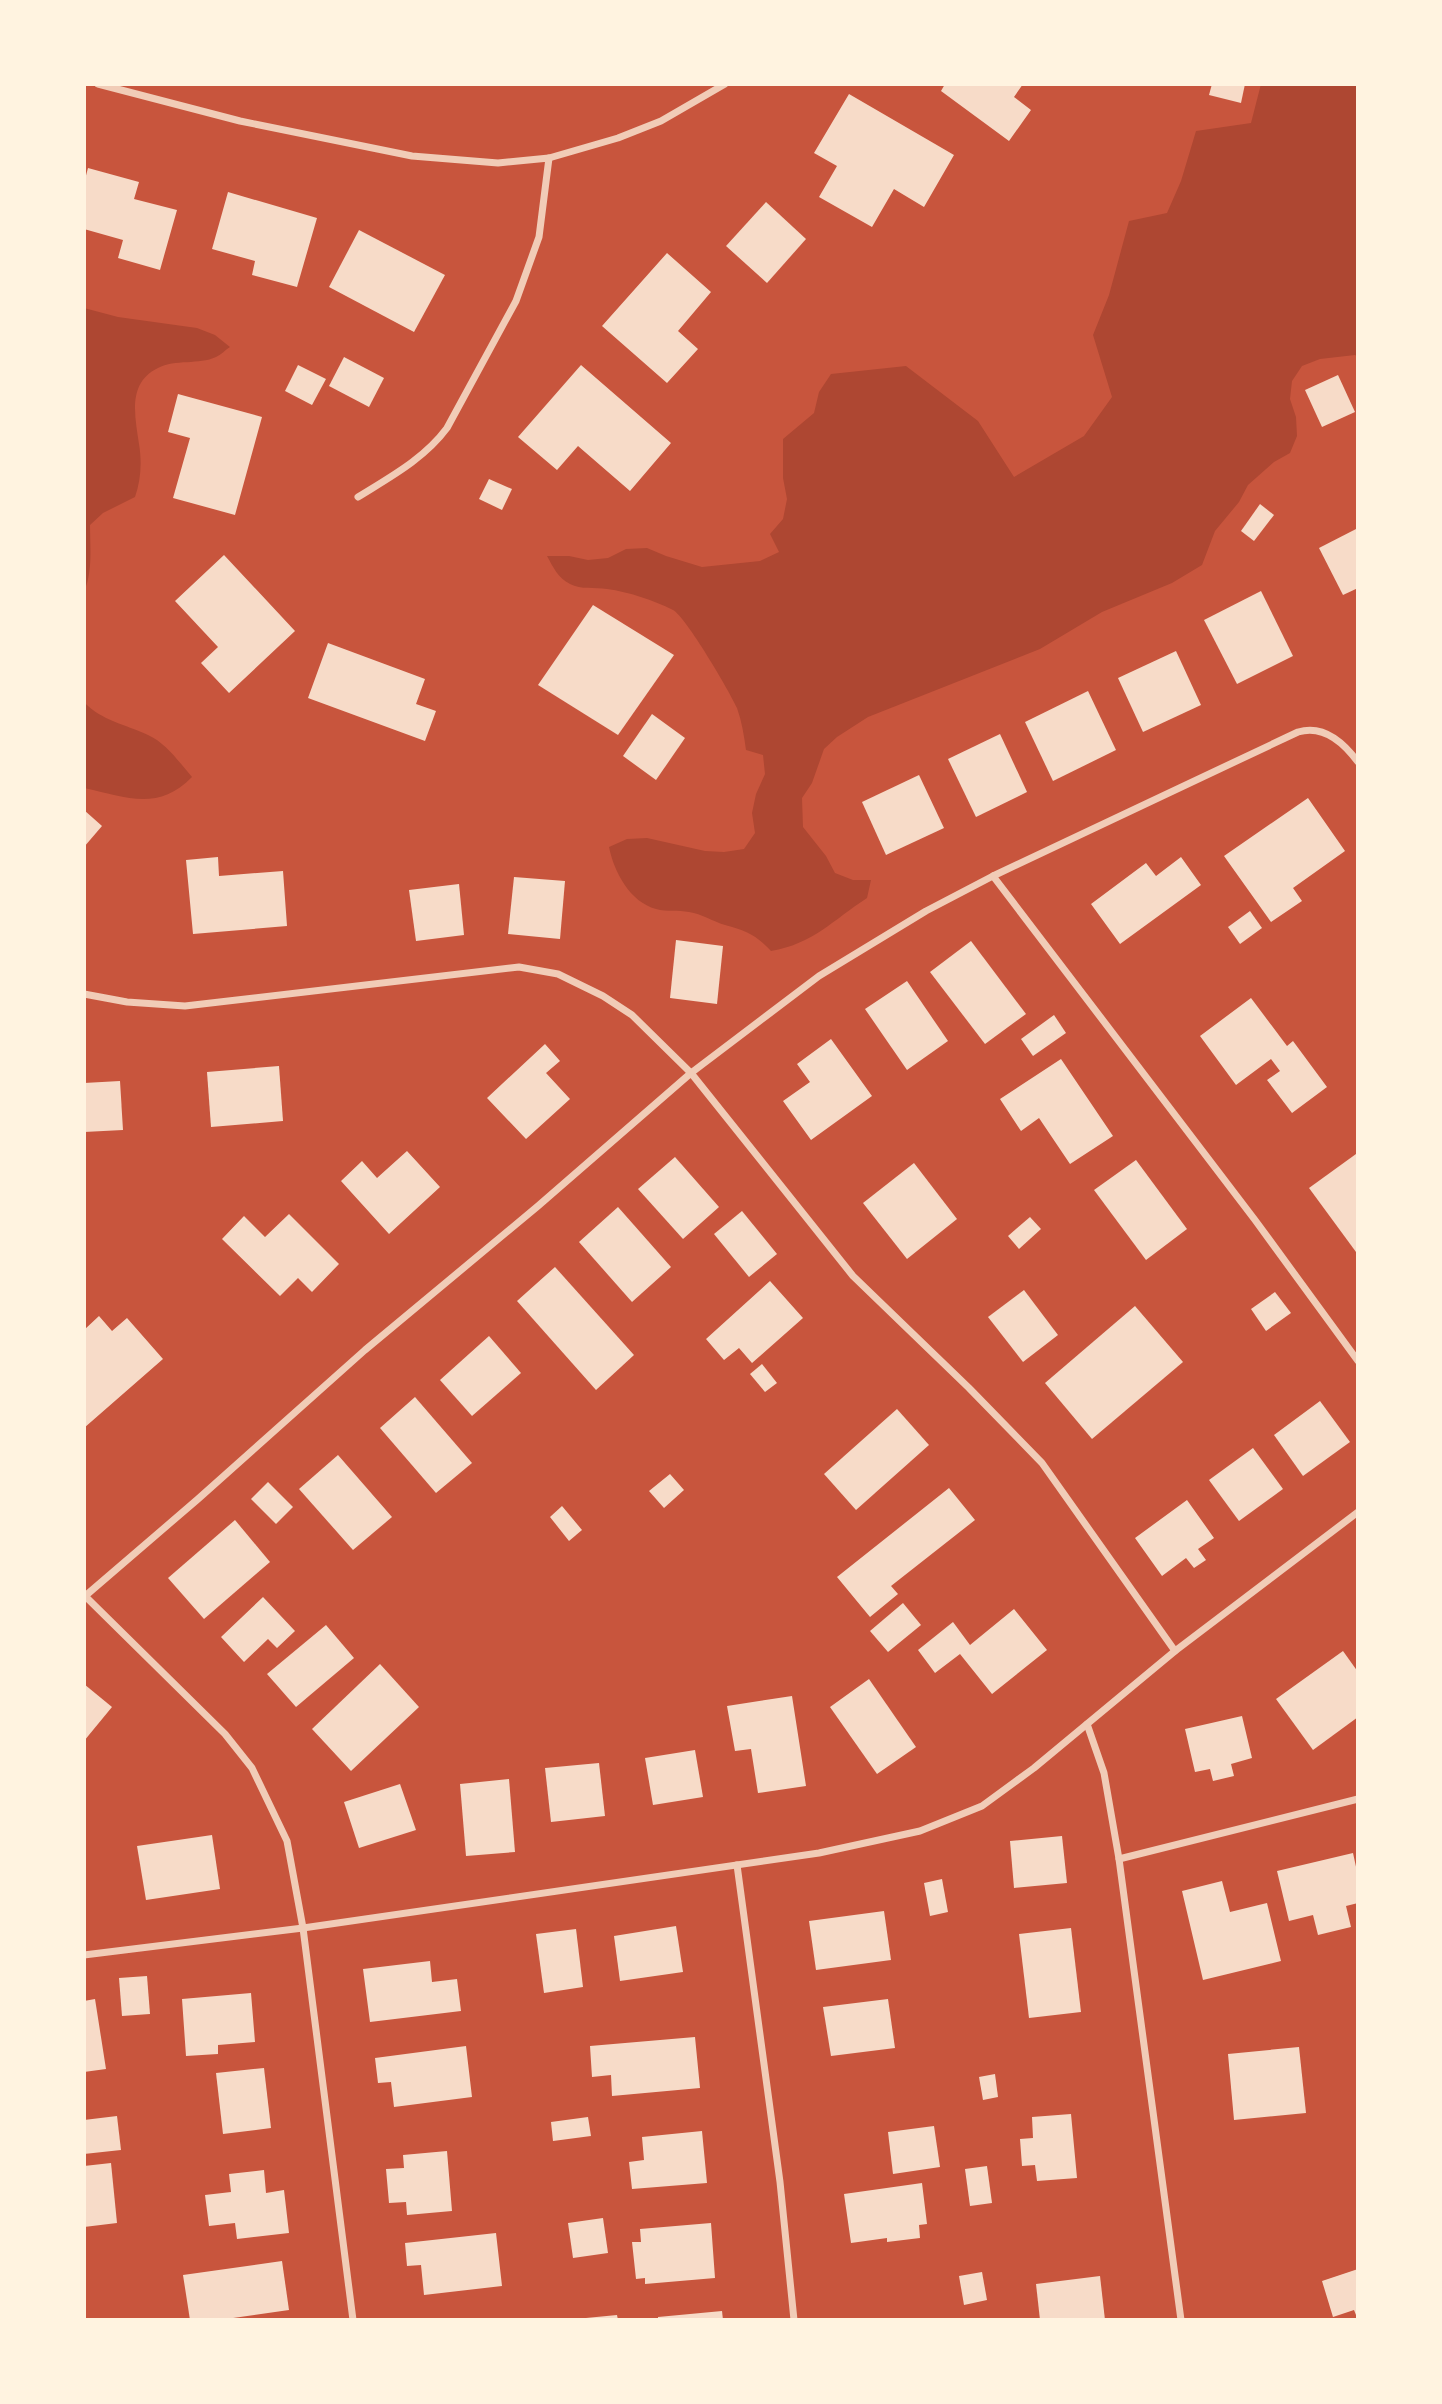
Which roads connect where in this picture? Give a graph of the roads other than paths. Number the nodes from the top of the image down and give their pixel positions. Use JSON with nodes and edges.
{"nodes":[{"id":1,"x":98,"y":84,"type":"edge"},
{"id":2,"x":725,"y":84,"type":"edge"},
{"id":3,"x":549,"y":158,"type":"junction"},
{"id":4,"x":358,"y":497,"type":"dead end"},
{"id":5,"x":1358,"y":762,"type":"edge"},
{"id":6,"x":993,"y":876,"type":"junction"},
{"id":7,"x":84,"y":994,"type":"edge"},
{"id":8,"x":691,"y":1073,"type":"junction"},
{"id":9,"x":1358,"y":1361,"type":"edge"},
{"id":10,"x":1358,"y":1512,"type":"edge"},
{"id":11,"x":84,"y":1597,"type":"edge"},
{"id":12,"x":1175,"y":1651,"type":"junction"},
{"id":13,"x":1087,"y":1724,"type":"junction"},
{"id":14,"x":1358,"y":1799,"type":"edge"},
{"id":15,"x":1119,"y":1859,"type":"junction"},
{"id":16,"x":737,"y":1865,"type":"junction"},
{"id":17,"x":303,"y":1928,"type":"junction"},
{"id":18,"x":84,"y":1955,"type":"edge"},
{"id":19,"x":353,"y":2320,"type":"edge"},
{"id":20,"x":794,"y":2320,"type":"edge"},
{"id":21,"x":1181,"y":2320,"type":"edge"}],
"edges":[{"from":1,"to":3,"type":"street"},
{"from":2,"to":3,"type":"street"},
{"from":3,"to":4,"type":"street"},
{"from":5,"to":6,"type":"street"},
{"from":6,"to":8,"type":"street"},
{"from":6,"to":9,"type":"street"},
{"from":7,"to":8,"type":"street"},
{"from":8,"to":11,"type":"street"},
{"from":8,"to":12,"type":"street"},
{"from":10,"to":12,"type":"street"},
{"from":11,"to":17,"type":"street"},
{"from":12,"to":13,"type":"street"},
{"from":13,"to":15,"type":"street"},
{"from":13,"to":16,"type":"street"},
{"from":14,"to":15,"type":"street"},
{"from":15,"to":21,"type":"street"},
{"from":16,"to":17,"type":"street"},
{"from":16,"to":20,"type":"street"},
{"from":17,"to":18,"type":"street"},
{"from":17,"to":19,"type":"street"}]}
